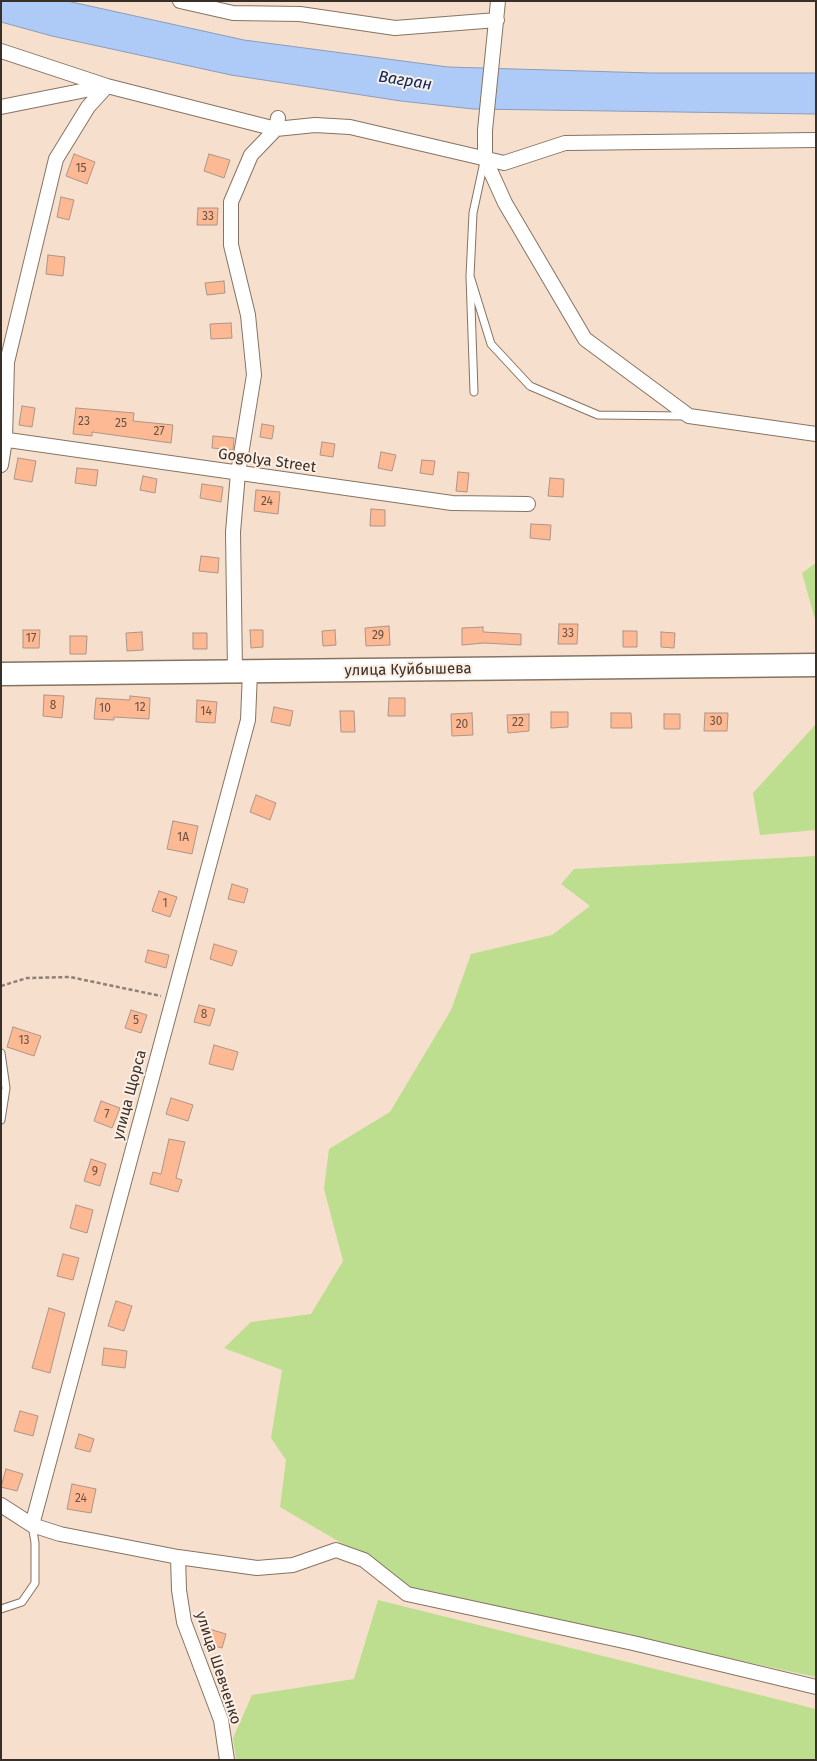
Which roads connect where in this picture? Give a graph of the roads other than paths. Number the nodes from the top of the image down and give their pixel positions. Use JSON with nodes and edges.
{"nodes":[{"id":1,"x":180,"y":1,"type":"edge"},
{"id":2,"x":498,"y":1,"type":"edge"},
{"id":3,"x":300,"y":11,"type":"edge"},
{"id":4,"x":498,"y":20,"type":"junction"},
{"id":5,"x":1,"y":51,"type":"edge"},
{"id":6,"x":107,"y":86,"type":"junction"},
{"id":7,"x":1,"y":107,"type":"edge"},
{"id":8,"x":277,"y":123,"type":"junction"},
{"id":9,"x":816,"y":140,"type":"edge"},
{"id":10,"x":485,"y":159,"type":"junction"},
{"id":11,"x":470,"y":276,"type":"junction"},
{"id":12,"x":474,"y":392,"type":"dead end"},
{"id":13,"x":689,"y":416,"type":"junction"},
{"id":14,"x":816,"y":434,"type":"edge"},
{"id":15,"x":3,"y":440,"type":"edge"},
{"id":16,"x":1,"y":464,"type":"edge"},
{"id":17,"x":238,"y":473,"type":"junction"},
{"id":18,"x":528,"y":504,"type":"dead end"},
{"id":19,"x":816,"y":665,"type":"edge"},
{"id":20,"x":242,"y":672,"type":"junction"},
{"id":21,"x":1,"y":674,"type":"edge"},
{"id":22,"x":1,"y":1053,"type":"edge"},
{"id":23,"x":1,"y":1120,"type":"edge"},
{"id":24,"x":1,"y":1505,"type":"edge"},
{"id":25,"x":32,"y":1525,"type":"junction"},
{"id":26,"x":178,"y":1557,"type":"junction"},
{"id":27,"x":1,"y":1609,"type":"edge"},
{"id":28,"x":816,"y":1687,"type":"edge"},
{"id":29,"x":227,"y":1760,"type":"edge"}],
"edges":[{"from":1,"to":3,"type":"street"},
{"from":2,"to":4,"type":"street"},
{"from":3,"to":4,"type":"street"},
{"from":4,"to":10,"type":"street"},
{"from":5,"to":6,"type":"street"},
{"from":6,"to":7,"type":"street"},
{"from":6,"to":8,"type":"street"},
{"from":6,"to":15,"type":"street"},
{"from":8,"to":10,"type":"street"},
{"from":8,"to":17,"type":"street","name":"улица Щорса"},
{"from":9,"to":10,"type":"street"},
{"from":10,"to":11,"type":"lane"},
{"from":10,"to":13,"type":"street"},
{"from":11,"to":12,"type":"lane"},
{"from":11,"to":13,"type":"lane"},
{"from":13,"to":14,"type":"street"},
{"from":15,"to":16,"type":"street"},
{"from":15,"to":17,"type":"street","name":"Gogolya Street"},
{"from":17,"to":18,"type":"street","name":"Gogolya Street"},
{"from":17,"to":20,"type":"street","name":"улица Щорса"},
{"from":19,"to":20,"type":"highway","name":"улица Куйбышева"},
{"from":20,"to":21,"type":"highway","name":"улица Куйбышева"},
{"from":20,"to":25,"type":"street","name":"улица Щорса"},
{"from":22,"to":23,"type":"lane"},
{"from":24,"to":25,"type":"street"},
{"from":25,"to":26,"type":"street"},
{"from":25,"to":27,"type":"lane"},
{"from":26,"to":28,"type":"street"},
{"from":26,"to":29,"type":"street","name":"улица Шевченко"}]}
